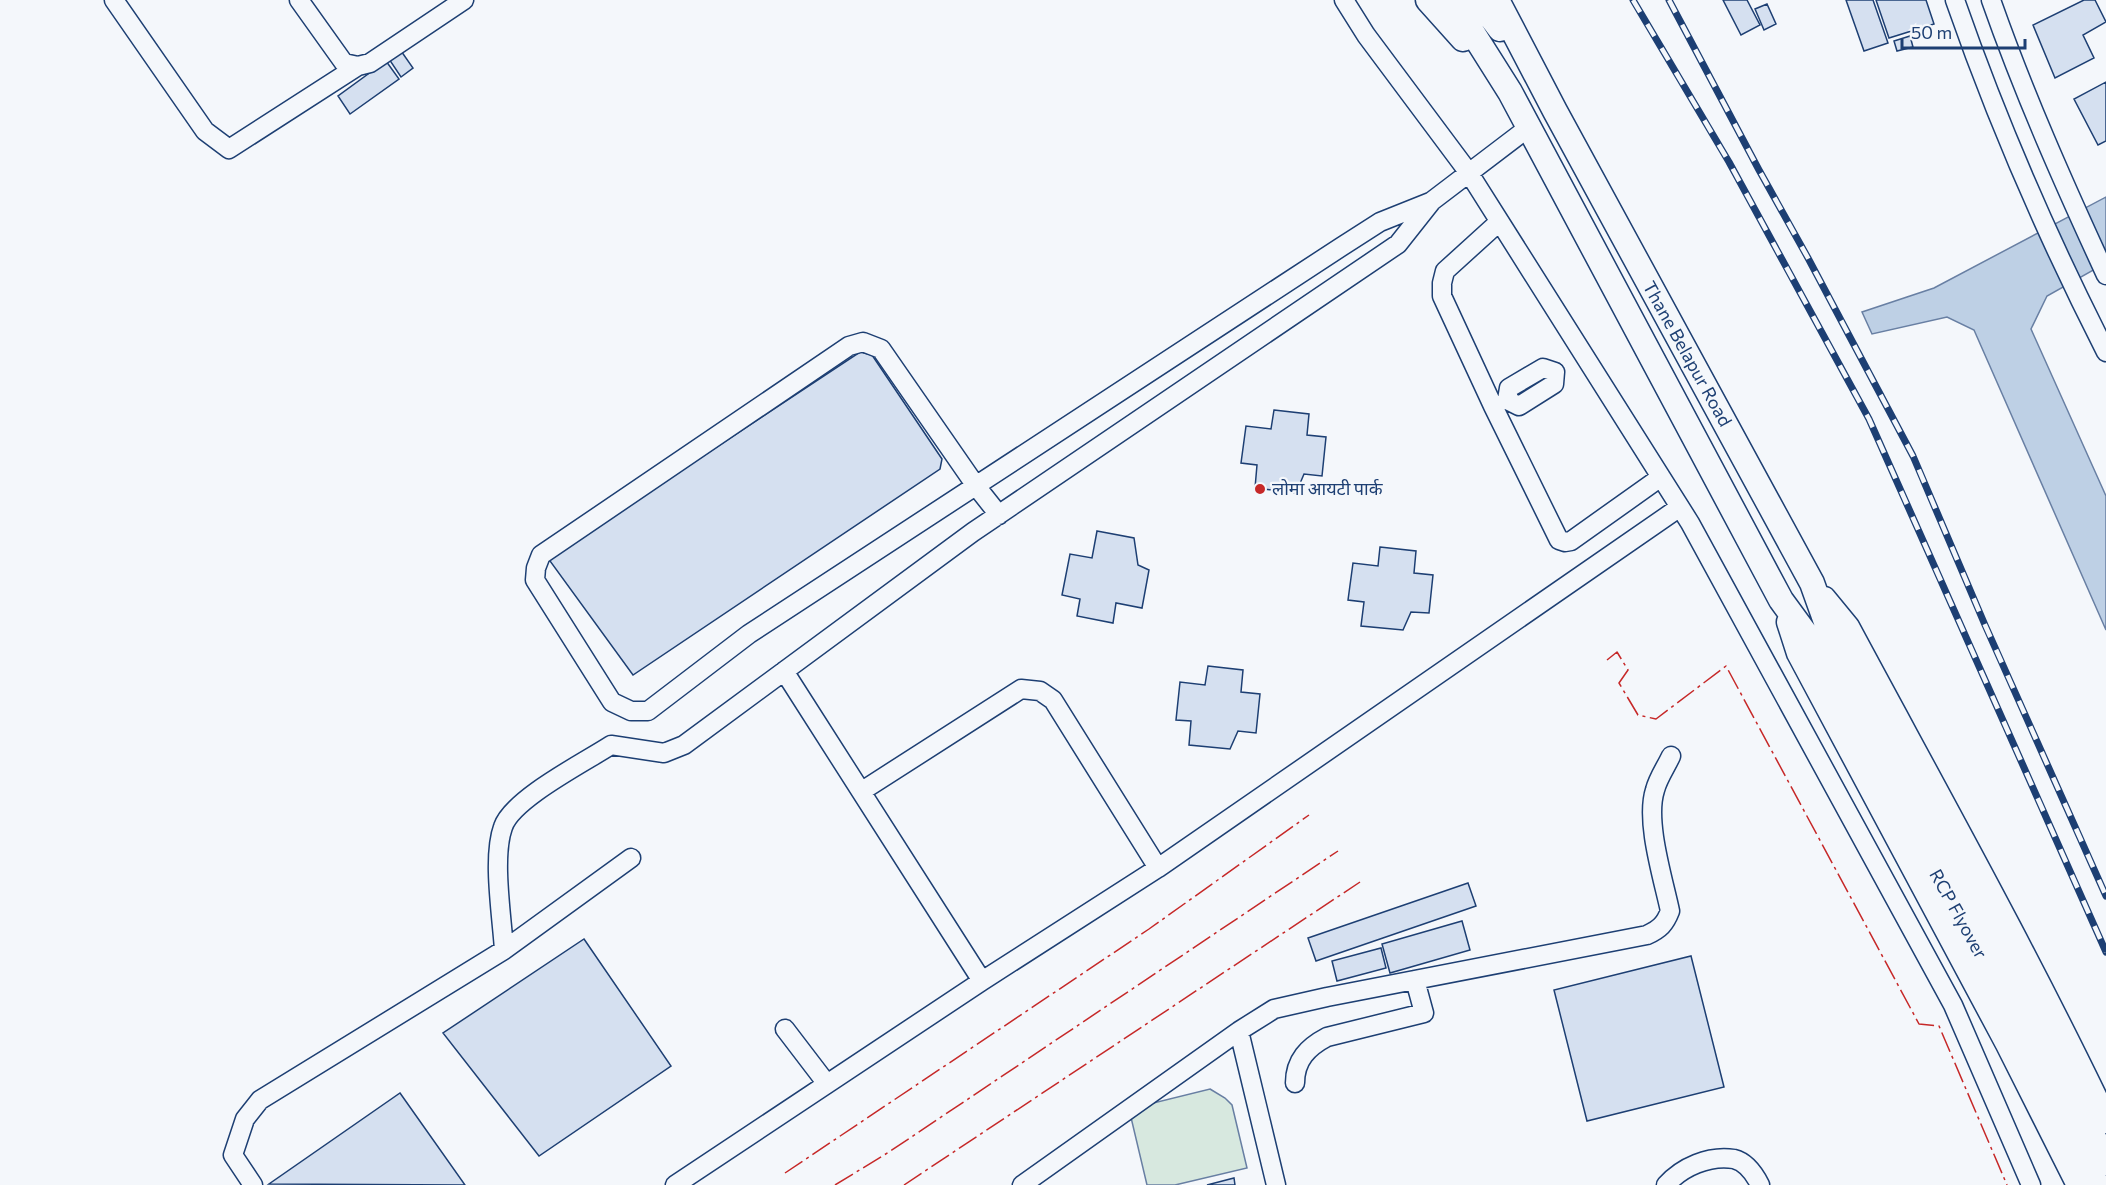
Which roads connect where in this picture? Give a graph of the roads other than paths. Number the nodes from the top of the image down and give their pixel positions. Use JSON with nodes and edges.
{"nodes":[{"id":1,"x":114,"y":0,"type":"edge"},
{"id":2,"x":299,"y":0,"type":"edge"},
{"id":3,"x":464,"y":0,"type":"edge"},
{"id":4,"x":1344,"y":0,"type":"edge"},
{"id":5,"x":1428,"y":0,"type":"edge"},
{"id":6,"x":1452,"y":0,"type":"edge"},
{"id":7,"x":1478,"y":0,"type":"edge"},
{"id":8,"x":1497,"y":0,"type":"edge"},
{"id":9,"x":1955,"y":0,"type":"edge"},
{"id":10,"x":1992,"y":0,"type":"edge"},
{"id":11,"x":358,"y":66,"type":"junction"},
{"id":12,"x":1536,"y":76,"type":"junction"},
{"id":13,"x":1510,"y":92,"type":"junction"},
{"id":14,"x":1528,"y":128,"type":"junction"},
{"id":15,"x":1469,"y":174,"type":"junction"},
{"id":16,"x":1432,"y":201,"type":"junction"},
{"id":17,"x":1499,"y":222,"type":"junction"},
{"id":18,"x":2106,"y":274,"type":"edge"},
{"id":19,"x":2106,"y":352,"type":"edge"},
{"id":20,"x":1583,"y":355,"type":"junction"},
{"id":21,"x":1500,"y":403,"type":"junction"},
{"id":22,"x":1661,"y":477,"type":"junction"},
{"id":23,"x":976,"y":486,"type":"junction"},
{"id":24,"x":1680,"y":507,"type":"junction"},
{"id":25,"x":999,"y":515,"type":"junction"},
{"id":26,"x":1812,"y":583,"type":"junction"},
{"id":27,"x":1781,"y":600,"type":"junction"},
{"id":28,"x":1822,"y":640,"type":"junction"},
{"id":29,"x":784,"y":671,"type":"junction"},
{"id":30,"x":1671,"y":756,"type":"dead end"},
{"id":31,"x":862,"y":791,"type":"junction"},
{"id":32,"x":631,"y":858,"type":"dead end"},
{"id":33,"x":1158,"y":868,"type":"junction"},
{"id":34,"x":504,"y":950,"type":"junction"},
{"id":35,"x":1415,"y":980,"type":"junction"},
{"id":36,"x":982,"y":981,"type":"junction"},
{"id":37,"x":785,"y":1029,"type":"dead end"},
{"id":38,"x":1239,"y":1031,"type":"junction"},
{"id":39,"x":1295,"y":1083,"type":"dead end"},
{"id":40,"x":827,"y":1084,"type":"junction"},
{"id":41,"x":2106,"y":1121,"type":"edge"},
{"id":42,"x":2106,"y":1163,"type":"edge"},
{"id":43,"x":253,"y":1185,"type":"edge"},
{"id":44,"x":675,"y":1185,"type":"edge"},
{"id":45,"x":1022,"y":1185,"type":"edge"},
{"id":46,"x":1276,"y":1185,"type":"edge"},
{"id":47,"x":1666,"y":1185,"type":"edge"},
{"id":48,"x":1760,"y":1185,"type":"edge"},
{"id":49,"x":2031,"y":1185,"type":"edge"},
{"id":50,"x":2079,"y":1185,"type":"edge"},
{"id":51,"x":2097,"y":1185,"type":"edge"}],
"edges":[{"from":1,"to":11,"type":"street"},
{"from":2,"to":11,"type":"street"},
{"from":3,"to":11,"type":"street"},
{"from":4,"to":15,"type":"street"},
{"from":5,"to":13,"type":"main road"},
{"from":6,"to":13,"type":"main road"},
{"from":7,"to":12,"type":"main road"},
{"from":8,"to":12,"type":"main road"},
{"from":9,"to":19,"type":"street"},
{"from":10,"to":18,"type":"street"},
{"from":12,"to":26,"type":"main road","name":"Thane Belapur Road"},
{"from":13,"to":14,"type":"main road","name":"Thane Belapur Road"},
{"from":14,"to":15,"type":"street"},
{"from":14,"to":27,"type":"main road","name":"Thane Belapur Road"},
{"from":15,"to":16,"type":"street"},
{"from":15,"to":17,"type":"street"},
{"from":16,"to":23,"type":"street"},
{"from":16,"to":25,"type":"street"},
{"from":17,"to":20,"type":"street"},
{"from":17,"to":21,"type":"street"},
{"from":20,"to":21,"type":"street"},
{"from":20,"to":22,"type":"street"},
{"from":21,"to":22,"type":"street"},
{"from":22,"to":24,"type":"street"},
{"from":23,"to":23,"type":"street"},
{"from":23,"to":25,"type":"street"},
{"from":24,"to":33,"type":"street"},
{"from":24,"to":49,"type":"street"},
{"from":25,"to":29,"type":"street"},
{"from":26,"to":28,"type":"main road","name":"Thane Belapur Road"},
{"from":26,"to":41,"type":"main road"},
{"from":27,"to":28,"type":"main road","name":"Thane Belapur Road"},
{"from":27,"to":50,"type":"main road"},
{"from":28,"to":42,"type":"main road","name":"RCP Flyover"},
{"from":28,"to":51,"type":"main road","name":"RCP Flyover"},
{"from":29,"to":31,"type":"street"},
{"from":29,"to":34,"type":"street"},
{"from":30,"to":35,"type":"street"},
{"from":31,"to":33,"type":"street"},
{"from":31,"to":36,"type":"street"},
{"from":32,"to":34,"type":"street"},
{"from":33,"to":36,"type":"street"},
{"from":34,"to":43,"type":"street"},
{"from":35,"to":38,"type":"street"},
{"from":35,"to":39,"type":"street"},
{"from":36,"to":40,"type":"street"},
{"from":37,"to":40,"type":"street"},
{"from":38,"to":45,"type":"street"},
{"from":38,"to":46,"type":"street"},
{"from":40,"to":44,"type":"street"},
{"from":47,"to":48,"type":"street"}]}
